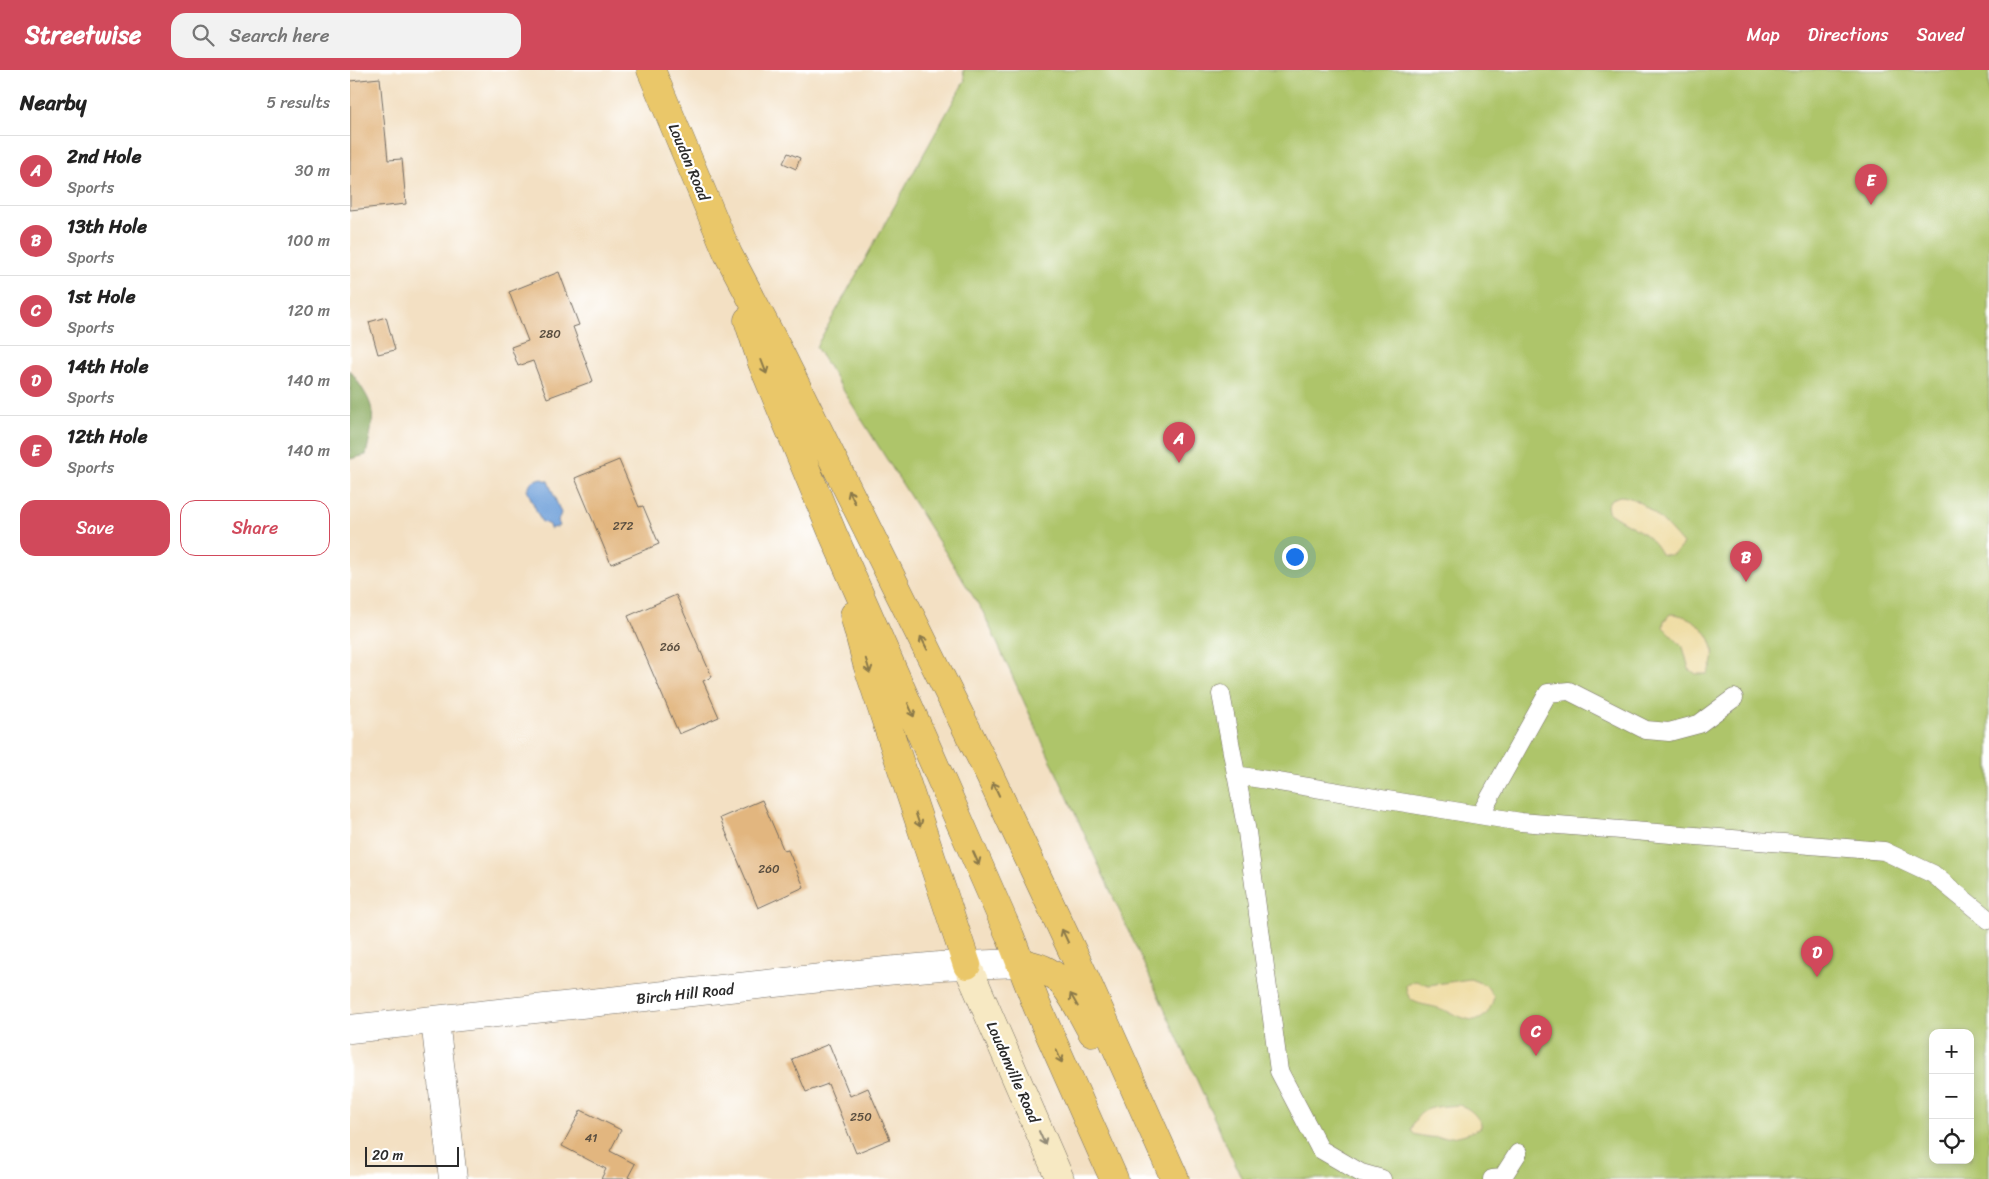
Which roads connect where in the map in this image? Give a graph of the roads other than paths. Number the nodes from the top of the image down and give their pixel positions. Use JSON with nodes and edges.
{"nodes":[{"id":1,"x":651,"y":70,"type":"edge"},
{"id":2,"x":728,"y":254,"type":"junction"},
{"id":3,"x":833,"y":534,"type":"junction"},
{"id":4,"x":1222,"y":694,"type":"dead end"},
{"id":5,"x":1734,"y":698,"type":"dead end"},
{"id":6,"x":1236,"y":775,"type":"junction"},
{"id":7,"x":1480,"y":815,"type":"junction"},
{"id":8,"x":1989,"y":920,"type":"edge"},
{"id":9,"x":1020,"y":963,"type":"junction"},
{"id":10,"x":967,"y":965,"type":"junction"},
{"id":11,"x":435,"y":1020,"type":"junction"},
{"id":12,"x":350,"y":1028,"type":"edge"},
{"id":13,"x":1518,"y":1153,"type":"dead end"},
{"id":14,"x":453,"y":1179,"type":"edge"},
{"id":15,"x":1060,"y":1179,"type":"edge"},
{"id":16,"x":1114,"y":1179,"type":"edge"},
{"id":17,"x":1175,"y":1179,"type":"edge"},
{"id":18,"x":1382,"y":1179,"type":"edge"},
{"id":19,"x":1492,"y":1179,"type":"edge"}],
"edges":[{"from":1,"to":2,"type":"main road","name":"Loudon Road"},
{"from":2,"to":3,"type":"main road","one_way":true},
{"from":17,"to":2,"type":"main road","one_way":true},
{"from":3,"to":9,"type":"main road","one_way":true},
{"from":3,"to":10,"type":"main road","one_way":true},
{"from":4,"to":6,"type":"lane"},
{"from":5,"to":7,"type":"lane"},
{"from":6,"to":7,"type":"lane"},
{"from":6,"to":18,"type":"lane"},
{"from":7,"to":8,"type":"lane"},
{"from":9,"to":10,"type":"street","name":"Birch Hill Road"},
{"from":9,"to":16,"type":"main road","one_way":true},
{"from":17,"to":9,"type":"main road","one_way":true},
{"from":10,"to":11,"type":"street","name":"Birch Hill Road"},
{"from":10,"to":15,"type":"main road","name":"Loudonville Road","one_way":true},
{"from":11,"to":12,"type":"street","name":"Birch Hill Road"},
{"from":11,"to":14,"type":"street"},
{"from":13,"to":19,"type":"lane"}]}
